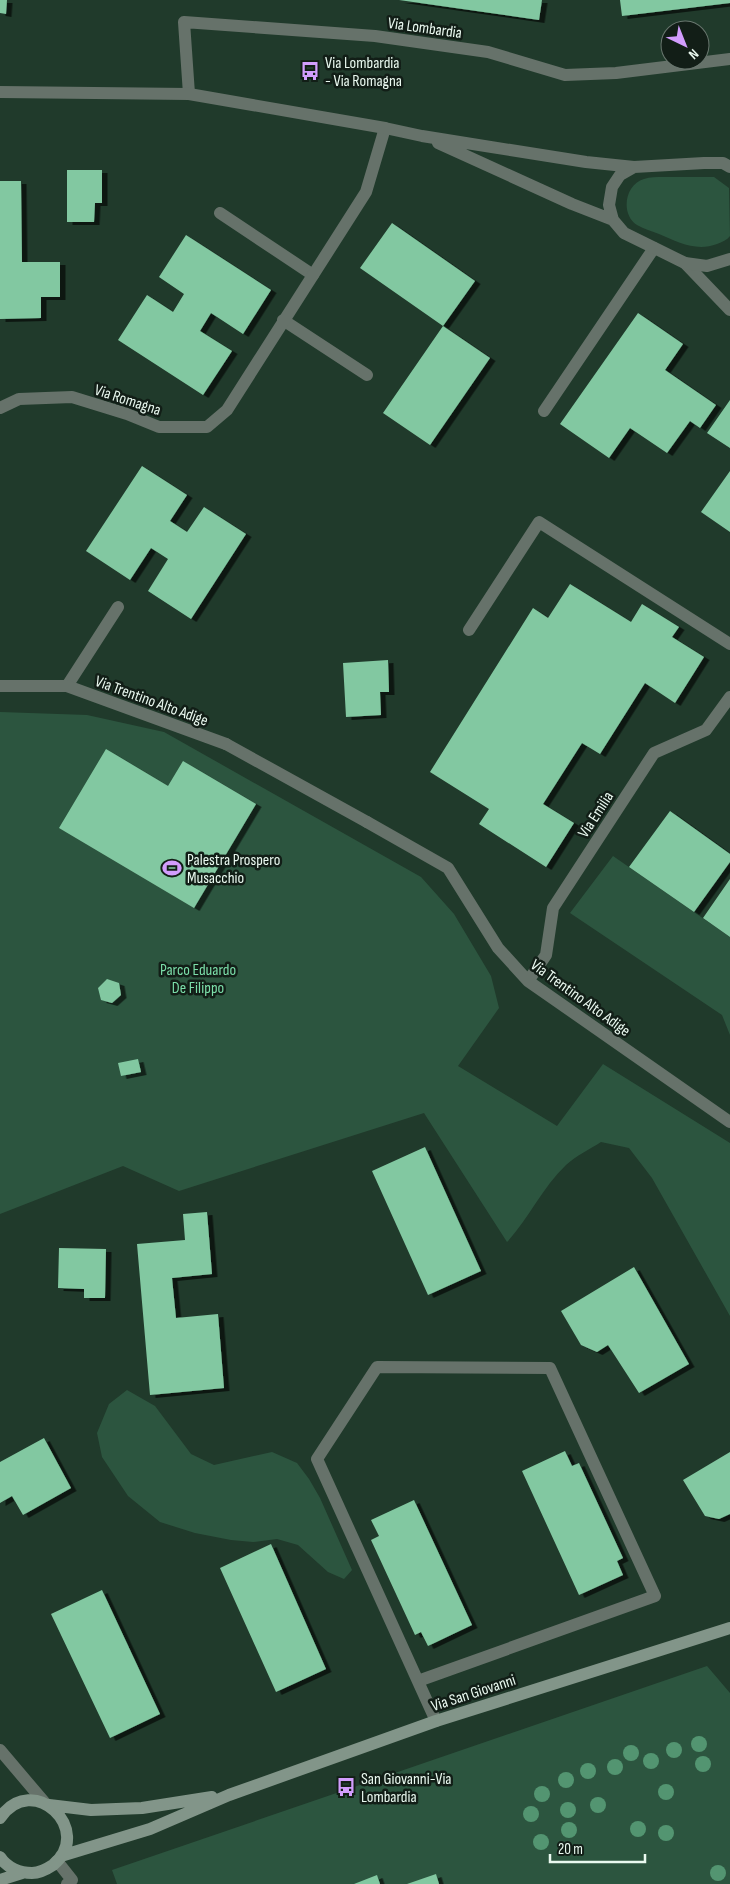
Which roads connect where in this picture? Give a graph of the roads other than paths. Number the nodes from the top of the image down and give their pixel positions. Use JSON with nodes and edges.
{"nodes":[{"id":1,"x":730,"y":59,"type":"edge"},
{"id":2,"x":0,"y":92,"type":"edge"},
{"id":3,"x":189,"y":94,"type":"junction"},
{"id":4,"x":384,"y":128,"type":"junction"},
{"id":5,"x":422,"y":136,"type":"junction"},
{"id":6,"x":730,"y":155,"type":"edge"},
{"id":7,"x":704,"y":163,"type":"junction"},
{"id":8,"x":634,"y":167,"type":"junction"},
{"id":9,"x":730,"y":167,"type":"edge"},
{"id":10,"x":220,"y":213,"type":"dead end"},
{"id":11,"x":613,"y":220,"type":"junction"},
{"id":12,"x":654,"y":248,"type":"junction"},
{"id":13,"x":730,"y":259,"type":"edge"},
{"id":14,"x":685,"y":263,"type":"junction"},
{"id":15,"x":313,"y":276,"type":"junction"},
{"id":16,"x":730,"y":310,"type":"edge"},
{"id":17,"x":283,"y":320,"type":"junction"},
{"id":18,"x":366,"y":375,"type":"dead end"},
{"id":19,"x":0,"y":408,"type":"edge"},
{"id":20,"x":544,"y":411,"type":"dead end"},
{"id":21,"x":118,"y":607,"type":"dead end"},
{"id":22,"x":469,"y":630,"type":"dead end"},
{"id":23,"x":730,"y":644,"type":"edge"},
{"id":24,"x":0,"y":686,"type":"edge"},
{"id":25,"x":67,"y":686,"type":"junction"},
{"id":26,"x":730,"y":697,"type":"edge"},
{"id":27,"x":528,"y":981,"type":"junction"},
{"id":28,"x":730,"y":1122,"type":"edge"},
{"id":29,"x":730,"y":1628,"type":"edge"},
{"id":30,"x":418,"y":1681,"type":"junction"},
{"id":31,"x":436,"y":1721,"type":"junction"},
{"id":32,"x":0,"y":1750,"type":"edge"},
{"id":33,"x":229,"y":1795,"type":"junction"},
{"id":34,"x":47,"y":1804,"type":"junction"},
{"id":35,"x":0,"y":1818,"type":"edge"},
{"id":36,"x":0,"y":1857,"type":"edge"},
{"id":37,"x":59,"y":1859,"type":"junction"},
{"id":38,"x":22,"y":1873,"type":"junction"},
{"id":39,"x":0,"y":1880,"type":"edge"},
{"id":40,"x":71,"y":1883,"type":"edge"}],
"edges":[{"from":1,"to":3,"type":"street","name":"Via Lombardia"},
{"from":2,"to":3,"type":"street"},
{"from":3,"to":4,"type":"street"},
{"from":4,"to":5,"type":"street"},
{"from":4,"to":15,"type":"street","name":"Via Romagna"},
{"from":5,"to":8,"type":"street"},
{"from":5,"to":11,"type":"street"},
{"from":6,"to":7,"type":"street"},
{"from":7,"to":8,"type":"street"},
{"from":7,"to":9,"type":"street"},
{"from":8,"to":11,"type":"street"},
{"from":10,"to":15,"type":"street"},
{"from":11,"to":12,"type":"street"},
{"from":12,"to":14,"type":"street"},
{"from":12,"to":20,"type":"street"},
{"from":13,"to":14,"type":"street"},
{"from":14,"to":16,"type":"street"},
{"from":15,"to":17,"type":"street","name":"Via Romagna"},
{"from":17,"to":18,"type":"street"},
{"from":17,"to":19,"type":"street","name":"Via Romagna"},
{"from":21,"to":25,"type":"street","name":"Via Trentino Alto Adige"},
{"from":22,"to":23,"type":"street"},
{"from":24,"to":25,"type":"street","name":"Via Trentino Alto Adige"},
{"from":25,"to":27,"type":"street","name":"Via Trentino Alto Adige"},
{"from":26,"to":27,"type":"street","name":"Via Emilia"},
{"from":27,"to":28,"type":"street","name":"Via Trentino Alto Adige"},
{"from":29,"to":31,"type":"main road","name":"Via San Giovanni"},
{"from":30,"to":30,"type":"street"},
{"from":30,"to":31,"type":"street"},
{"from":31,"to":33,"type":"main road","name":"Via San Giovanni"},
{"from":32,"to":34,"type":"street"},
{"from":33,"to":34,"type":"main road","name":"Via San Giovanni"},
{"from":33,"to":37,"type":"main road","name":"Via San Giovanni"},
{"from":34,"to":35,"type":"main road","name":"Via San Giovanni"},
{"from":34,"to":37,"type":"main road"},
{"from":36,"to":38,"type":"main road"},
{"from":37,"to":38,"type":"main road","name":"Via San Giovanni"},
{"from":37,"to":40,"type":"street"},
{"from":38,"to":39,"type":"main road"}]}
